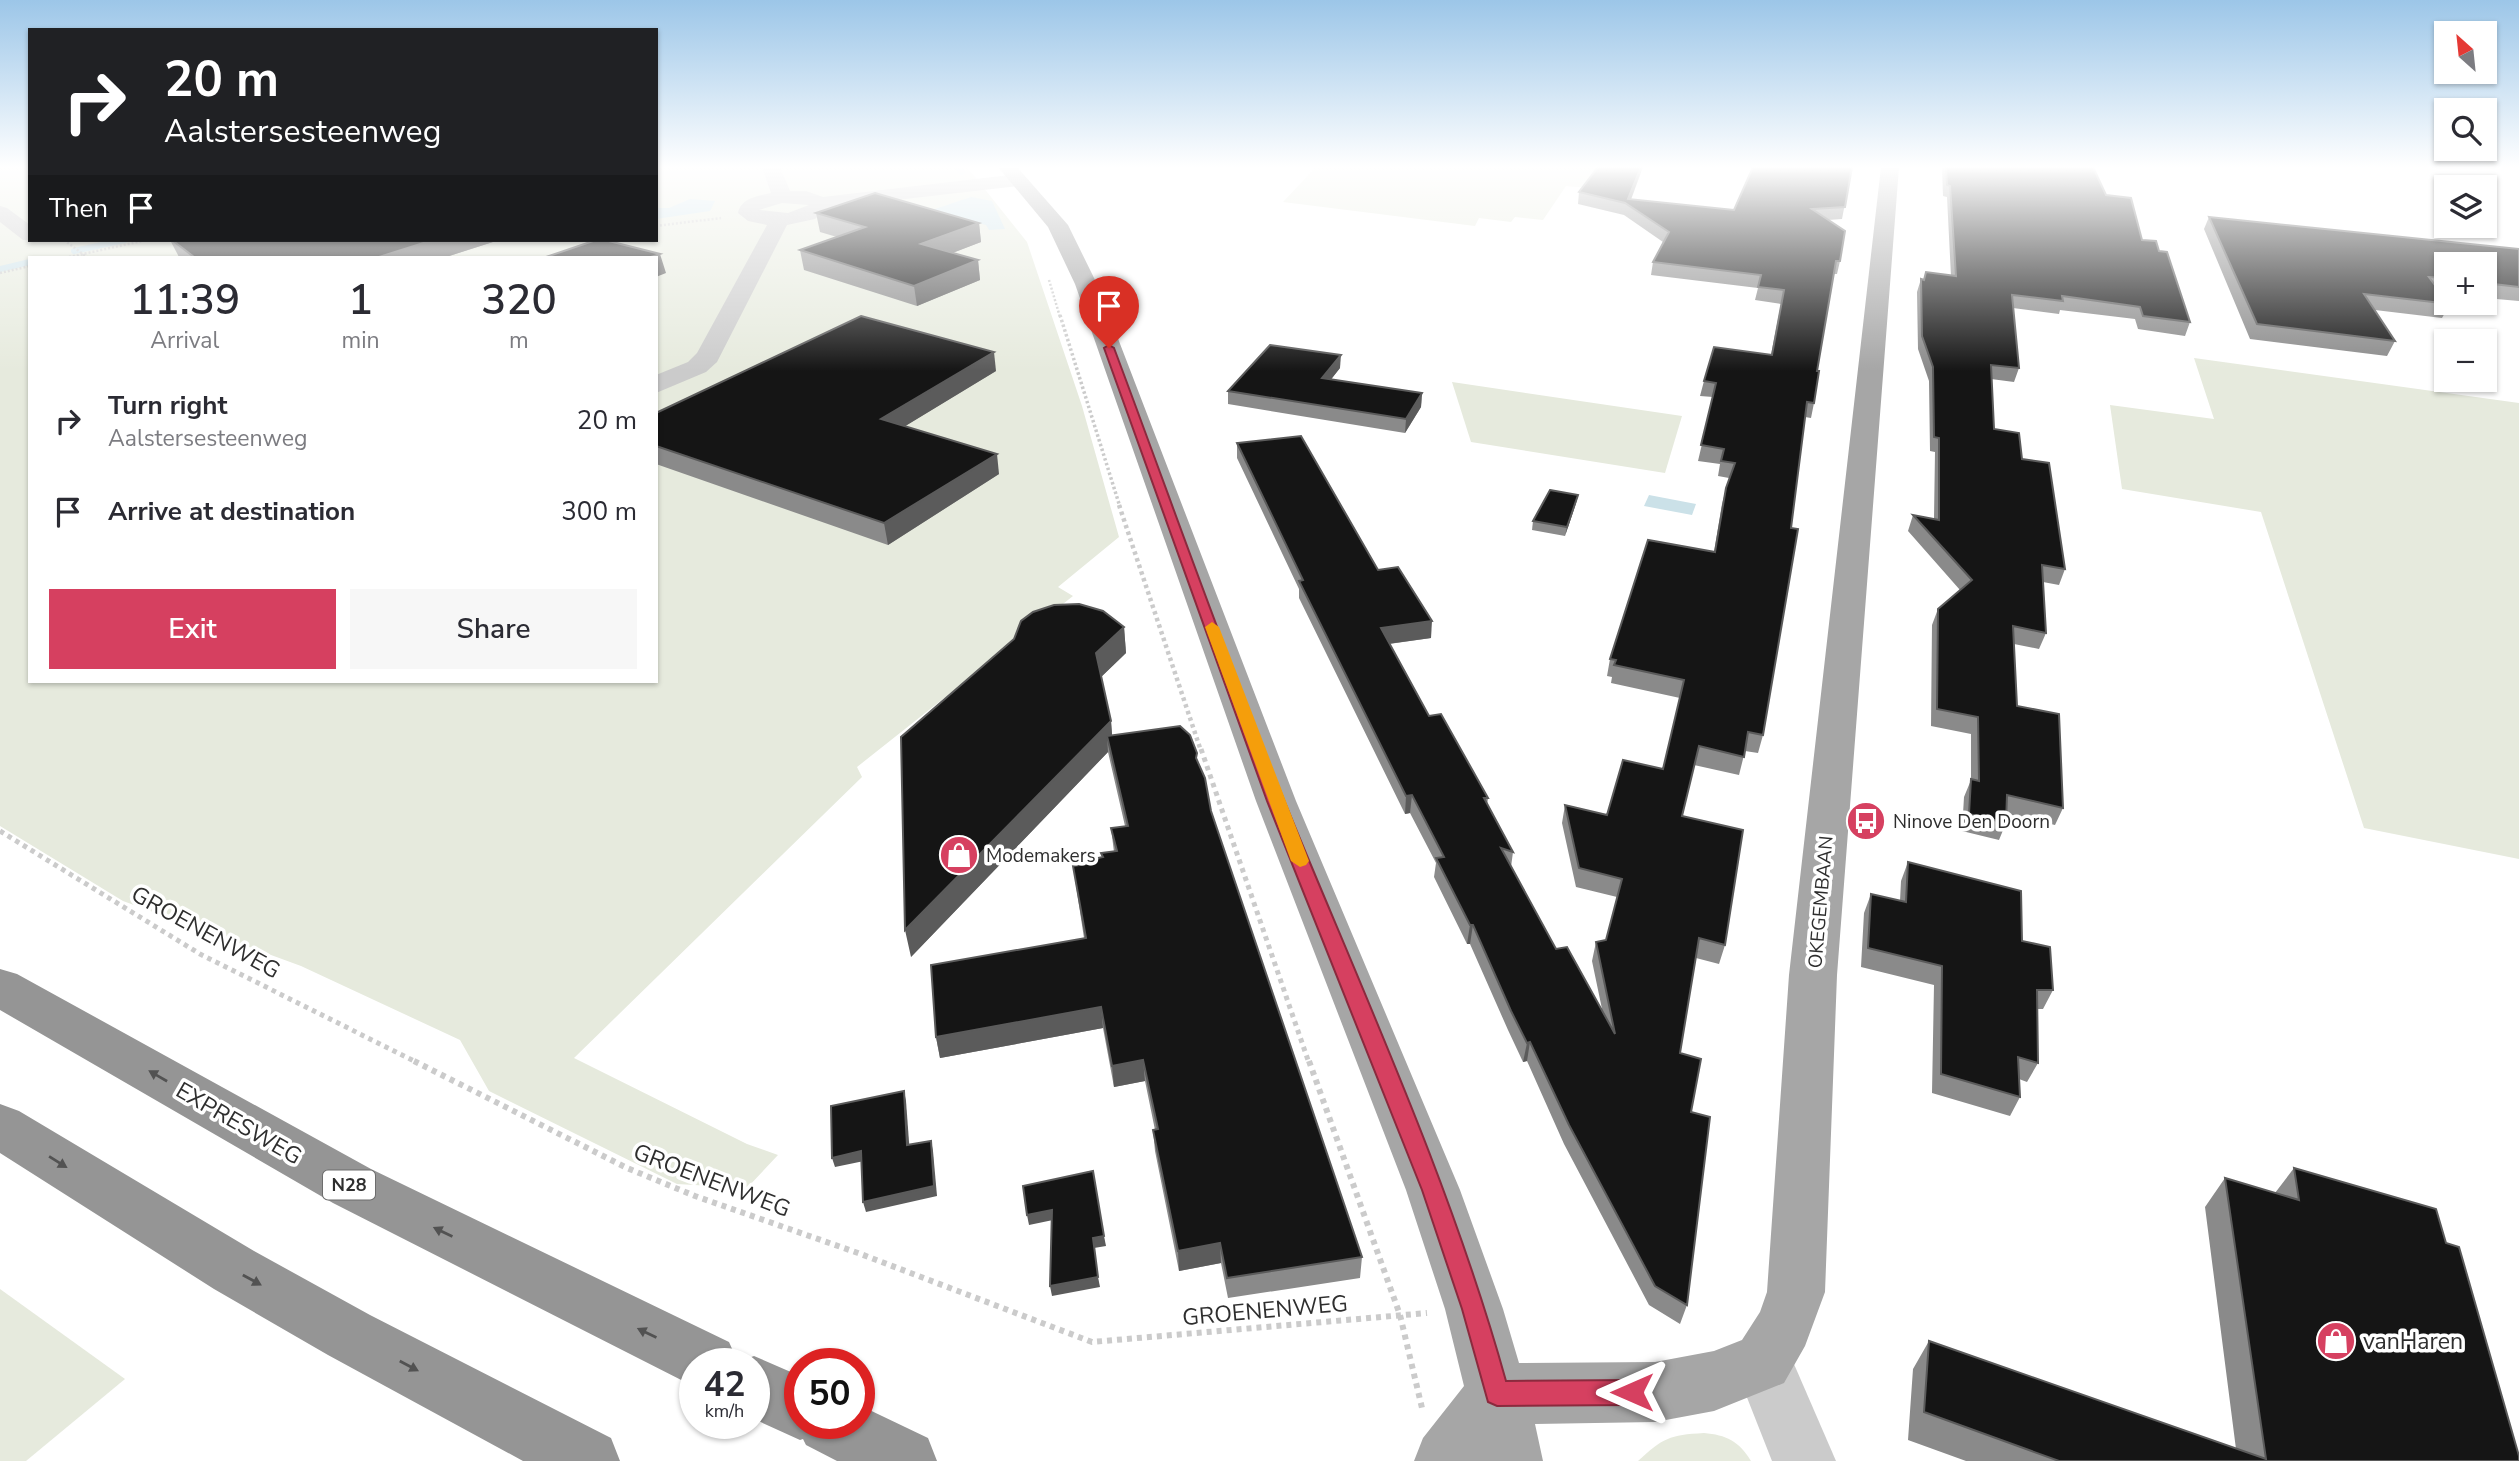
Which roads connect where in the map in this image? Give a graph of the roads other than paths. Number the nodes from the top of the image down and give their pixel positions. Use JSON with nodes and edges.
{"nodes":[{"id":1,"x":768,"y":235,"type":"edge"},
{"id":2,"x":1063,"y":235,"type":"edge"},
{"id":3,"x":1884,"y":235,"type":"edge"},
{"id":4,"x":658,"y":384,"type":"edge"},
{"id":5,"x":0,"y":987,"type":"edge"},
{"id":6,"x":0,"y":1126,"type":"edge"},
{"id":7,"x":679,"y":1349,"type":"edge"},
{"id":8,"x":1763,"y":1362,"type":"junction"},
{"id":9,"x":1497,"y":1394,"type":"junction"},
{"id":10,"x":860,"y":1439,"type":"edge"},
{"id":11,"x":1436,"y":1441,"type":"edge"},
{"id":12,"x":588,"y":1461,"type":"edge"},
{"id":13,"x":905,"y":1461,"type":"edge"},
{"id":14,"x":1511,"y":1461,"type":"edge"},
{"id":15,"x":1804,"y":1461,"type":"edge"}],
"edges":[{"from":1,"to":4,"type":"street"},
{"from":2,"to":9,"type":"main road"},
{"from":3,"to":8,"type":"main road","name":"OKEGEMBAAN"},
{"from":7,"to":5,"type":"highway","name":"EXPRESWEG","number":"N28","one_way":true},
{"from":6,"to":12,"type":"highway","one_way":true},
{"from":8,"to":9,"type":"main road"},
{"from":8,"to":15,"type":"street"},
{"from":9,"to":11,"type":"main road"},
{"from":9,"to":14,"type":"main road"},
{"from":10,"to":13,"type":"highway"}]}
